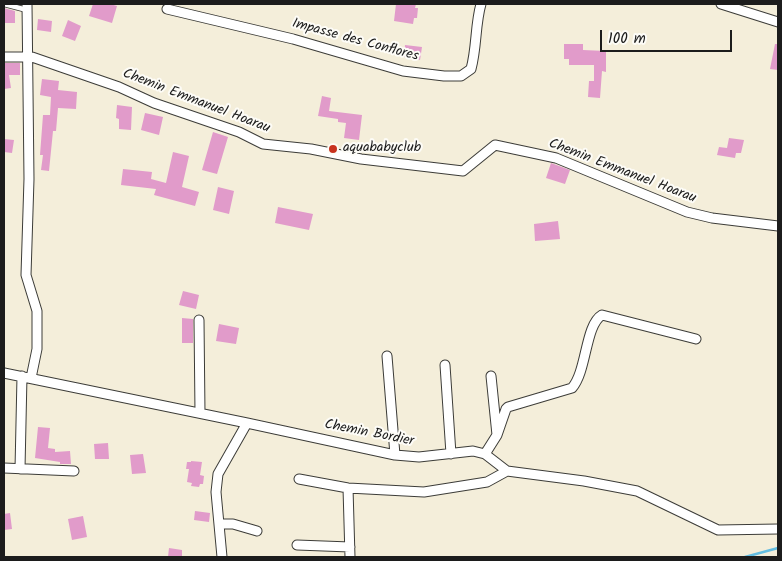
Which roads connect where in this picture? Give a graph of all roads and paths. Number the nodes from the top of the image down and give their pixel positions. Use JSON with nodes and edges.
{"nodes":[{"id":1,"x":4,"y":4,"type":"edge"},
{"id":2,"x":481,"y":4,"type":"edge"},
{"id":3,"x":721,"y":4,"type":"edge"},
{"id":4,"x":27,"y":7,"type":"edge"},
{"id":5,"x":167,"y":9,"type":"dead end"},
{"id":6,"x":778,"y":22,"type":"edge"},
{"id":7,"x":4,"y":57,"type":"edge"},
{"id":8,"x":27,"y":57,"type":"junction"},
{"id":9,"x":778,"y":226,"type":"edge"},
{"id":10,"x":199,"y":320,"type":"dead end"},
{"id":11,"x":696,"y":339,"type":"dead end"},
{"id":12,"x":387,"y":356,"type":"dead end"},
{"id":13,"x":445,"y":365,"type":"dead end"},
{"id":14,"x":4,"y":373,"type":"edge"},
{"id":15,"x":22,"y":376,"type":"junction"},
{"id":16,"x":491,"y":376,"type":"dead end"},
{"id":17,"x":31,"y":378,"type":"junction"},
{"id":18,"x":200,"y":413,"type":"junction"},
{"id":19,"x":247,"y":423,"type":"junction"},
{"id":20,"x":497,"y":434,"type":"junction"},
{"id":21,"x":451,"y":454,"type":"junction"},
{"id":22,"x":485,"y":454,"type":"junction"},
{"id":23,"x":395,"y":456,"type":"junction"},
{"id":24,"x":4,"y":468,"type":"edge"},
{"id":25,"x":20,"y":469,"type":"junction"},
{"id":26,"x":74,"y":471,"type":"dead end"},
{"id":27,"x":507,"y":471,"type":"junction"},
{"id":28,"x":299,"y":479,"type":"dead end"},
{"id":29,"x":348,"y":488,"type":"junction"},
{"id":30,"x":219,"y":524,"type":"junction"},
{"id":31,"x":778,"y":529,"type":"edge"},
{"id":32,"x":257,"y":531,"type":"dead end"},
{"id":33,"x":297,"y":545,"type":"dead end"},
{"id":34,"x":350,"y":547,"type":"junction"},
{"id":35,"x":222,"y":557,"type":"edge"},
{"id":36,"x":350,"y":557,"type":"edge"}],
"edges":[{"from":1,"to":4,"type":"lane"},
{"from":2,"to":5,"type":"street","name":"Impasse des Conflores"},
{"from":3,"to":6,"type":"street"},
{"from":4,"to":8,"type":"street"},
{"from":7,"to":8,"type":"street","name":"Chemin Emmanuel Hoarau"},
{"from":8,"to":9,"type":"street","name":"Chemin Emmanuel Hoarau"},
{"from":8,"to":17,"type":"street"},
{"from":10,"to":18,"type":"street"},
{"from":11,"to":20,"type":"street"},
{"from":12,"to":23,"type":"street"},
{"from":13,"to":21,"type":"street"},
{"from":14,"to":15,"type":"street","name":"Chemin Bordier"},
{"from":15,"to":17,"type":"street","name":"Chemin Bordier"},
{"from":15,"to":25,"type":"street"},
{"from":16,"to":20,"type":"street"},
{"from":17,"to":18,"type":"street","name":"Chemin Bordier"},
{"from":18,"to":19,"type":"street","name":"Chemin Bordier"},
{"from":19,"to":23,"type":"street","name":"Chemin Bordier"},
{"from":19,"to":30,"type":"street"},
{"from":20,"to":22,"type":"street"},
{"from":21,"to":22,"type":"street","name":"Chemin Bordier"},
{"from":21,"to":23,"type":"street","name":"Chemin Bordier"},
{"from":22,"to":27,"type":"street"},
{"from":24,"to":25,"type":"street"},
{"from":25,"to":26,"type":"street"},
{"from":27,"to":29,"type":"street"},
{"from":27,"to":31,"type":"street"},
{"from":28,"to":29,"type":"street"},
{"from":29,"to":34,"type":"street"},
{"from":30,"to":32,"type":"street"},
{"from":30,"to":35,"type":"street"},
{"from":33,"to":34,"type":"street"},
{"from":34,"to":36,"type":"street"}]}
